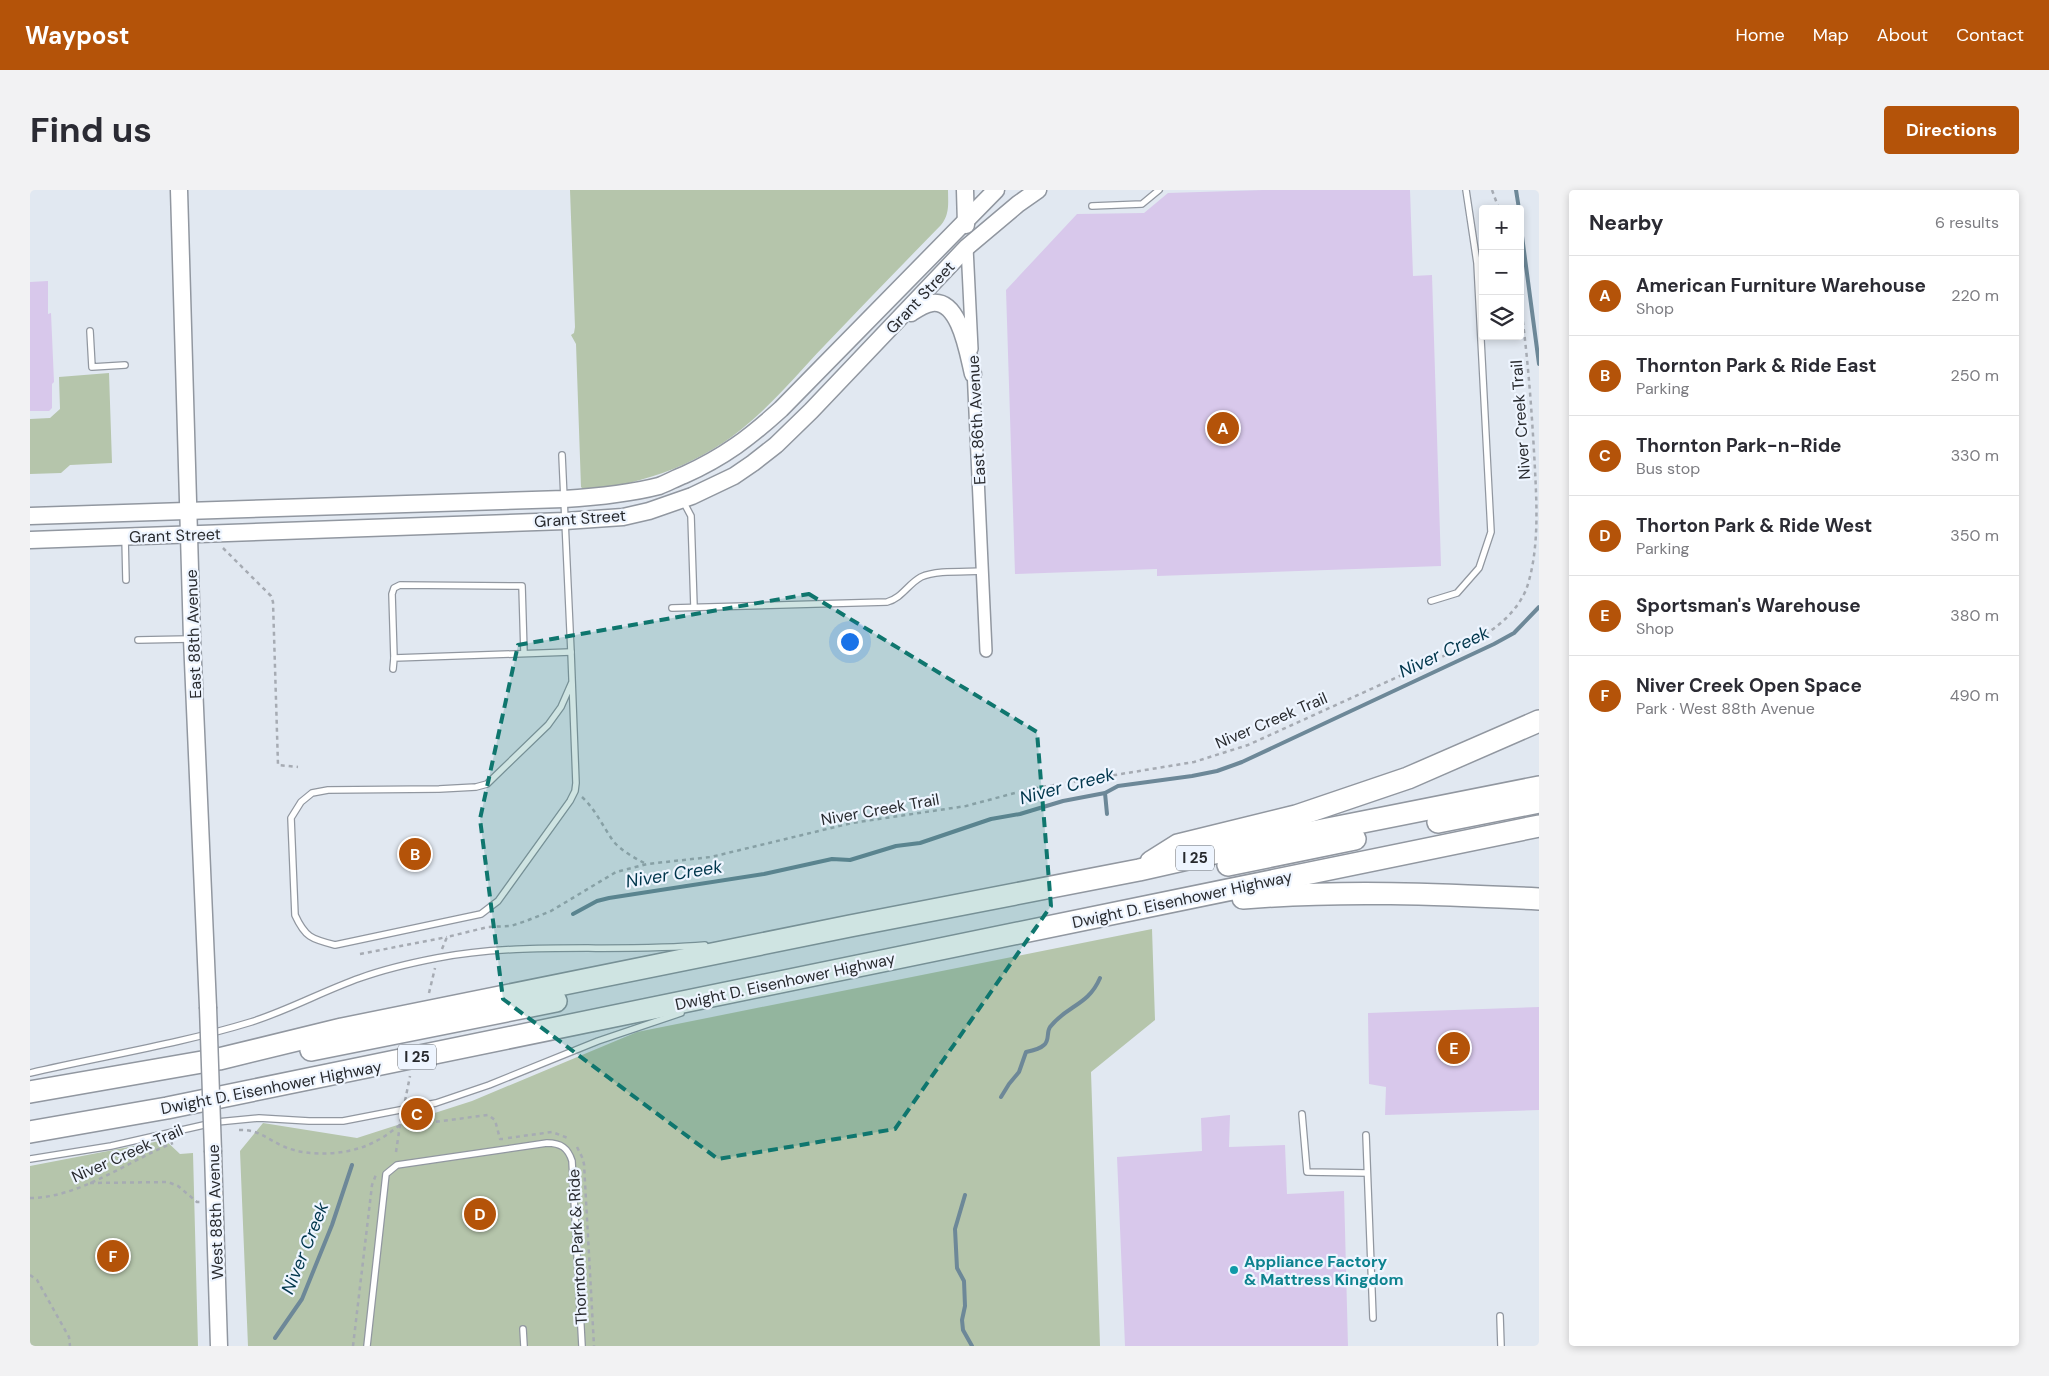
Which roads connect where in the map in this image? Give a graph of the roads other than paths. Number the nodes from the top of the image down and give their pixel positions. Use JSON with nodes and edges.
{"nodes":[{"id":1,"x":179,"y":190,"type":"edge"},
{"id":2,"x":965,"y":190,"type":"edge"},
{"id":3,"x":996,"y":190,"type":"edge"},
{"id":4,"x":1038,"y":190,"type":"edge"},
{"id":5,"x":1159,"y":190,"type":"edge"},
{"id":6,"x":1466,"y":190,"type":"edge"},
{"id":7,"x":1092,"y":206,"type":"dead end"},
{"id":8,"x":966,"y":220,"type":"junction"},
{"id":9,"x":967,"y":247,"type":"junction"},
{"id":10,"x":894,"y":324,"type":"junction"},
{"id":11,"x":90,"y":331,"type":"dead end"},
{"id":12,"x":125,"y":366,"type":"dead end"},
{"id":13,"x":973,"y":374,"type":"junction"},
{"id":14,"x":562,"y":455,"type":"dead end"},
{"id":15,"x":564,"y":500,"type":"junction"},
{"id":16,"x":682,"y":500,"type":"junction"},
{"id":17,"x":188,"y":511,"type":"junction"},
{"id":18,"x":30,"y":516,"type":"edge"},
{"id":19,"x":565,"y":521,"type":"junction"},
{"id":20,"x":189,"y":534,"type":"junction"},
{"id":21,"x":125,"y":537,"type":"junction"},
{"id":22,"x":30,"y":540,"type":"edge"},
{"id":23,"x":983,"y":571,"type":"junction"},
{"id":24,"x":126,"y":580,"type":"dead end"},
{"id":25,"x":1431,"y":601,"type":"dead end"},
{"id":26,"x":694,"y":607,"type":"junction"},
{"id":27,"x":672,"y":608,"type":"dead end"},
{"id":28,"x":192,"y":639,"type":"junction"},
{"id":29,"x":138,"y":640,"type":"dead end"},
{"id":30,"x":986,"y":651,"type":"dead end"},
{"id":31,"x":571,"y":652,"type":"junction"},
{"id":32,"x":524,"y":653,"type":"junction"},
{"id":33,"x":394,"y":658,"type":"junction"},
{"id":34,"x":393,"y":669,"type":"dead end"},
{"id":35,"x":572,"y":682,"type":"junction"},
{"id":36,"x":1539,"y":720,"type":"edge"},
{"id":37,"x":1539,"y":787,"type":"edge"},
{"id":38,"x":1539,"y":802,"type":"edge"},
{"id":39,"x":1539,"y":826,"type":"edge"},
{"id":40,"x":1138,"y":870,"type":"junction"},
{"id":41,"x":1539,"y":899,"type":"edge"},
{"id":42,"x":1119,"y":913,"type":"junction"},
{"id":43,"x":792,"y":938,"type":"junction"},
{"id":44,"x":727,"y":943,"type":"dead end"},
{"id":45,"x":712,"y":945,"type":"dead end"},
{"id":46,"x":803,"y":977,"type":"junction"},
{"id":47,"x":718,"y":1002,"type":"dead end"},
{"id":48,"x":690,"y":1010,"type":"dead end"},
{"id":49,"x":215,"y":1068,"type":"junction"},
{"id":50,"x":30,"y":1073,"type":"edge"},
{"id":51,"x":30,"y":1092,"type":"edge"},
{"id":52,"x":1302,"y":1114,"type":"dead end"},
{"id":53,"x":30,"y":1132,"type":"edge"},
{"id":54,"x":1366,"y":1135,"type":"dead end"},
{"id":55,"x":30,"y":1158,"type":"edge"},
{"id":56,"x":1367,"y":1173,"type":"junction"},
{"id":57,"x":1500,"y":1316,"type":"dead end"},
{"id":58,"x":1373,"y":1318,"type":"dead end"},
{"id":59,"x":523,"y":1328,"type":"dead end"},
{"id":60,"x":219,"y":1346,"type":"edge"},
{"id":61,"x":367,"y":1346,"type":"edge"},
{"id":62,"x":524,"y":1346,"type":"edge"},
{"id":63,"x":582,"y":1346,"type":"edge"},
{"id":64,"x":1501,"y":1346,"type":"edge"}],
"edges":[{"from":1,"to":17,"type":"street","name":"East 88th Avenue"},
{"from":2,"to":8,"type":"street","name":"East 86th Avenue"},
{"from":3,"to":8,"type":"street","name":"Grant Street"},
{"from":4,"to":9,"type":"street","name":"Grant Street"},
{"from":5,"to":7,"type":"lane"},
{"from":6,"to":25,"type":"lane"},
{"from":8,"to":9,"type":"street","name":"East 86th Avenue"},
{"from":8,"to":15,"type":"street","name":"Grant Street"},
{"from":9,"to":10,"type":"street","name":"Grant Street"},
{"from":9,"to":13,"type":"street","name":"East 86th Avenue"},
{"from":10,"to":13,"type":"street"},
{"from":10,"to":16,"type":"street","name":"Grant Street"},
{"from":11,"to":12,"type":"lane"},
{"from":13,"to":23,"type":"street","name":"East 86th Avenue"},
{"from":14,"to":15,"type":"lane"},
{"from":15,"to":17,"type":"street","name":"Grant Street"},
{"from":15,"to":19,"type":"lane"},
{"from":16,"to":19,"type":"street","name":"Grant Street"},
{"from":16,"to":26,"type":"lane"},
{"from":17,"to":18,"type":"street","name":"Grant Street"},
{"from":17,"to":20,"type":"street","name":"East 88th Avenue"},
{"from":19,"to":20,"type":"street","name":"Grant Street"},
{"from":19,"to":31,"type":"lane"},
{"from":20,"to":21,"type":"street","name":"Grant Street"},
{"from":20,"to":28,"type":"street","name":"East 88th Avenue"},
{"from":21,"to":22,"type":"street","name":"Grant Street"},
{"from":21,"to":24,"type":"lane"},
{"from":23,"to":26,"type":"lane"},
{"from":23,"to":30,"type":"street","name":"East 86th Avenue"},
{"from":26,"to":27,"type":"lane"},
{"from":28,"to":29,"type":"lane"},
{"from":28,"to":49,"type":"street","name":"East 88th Avenue","bridge":true},
{"from":31,"to":32,"type":"lane"},
{"from":31,"to":35,"type":"lane"},
{"from":32,"to":33,"type":"lane"},
{"from":32,"to":33,"type":"lane"},
{"from":33,"to":34,"type":"lane"},
{"from":35,"to":35,"type":"lane"},
{"from":36,"to":40,"type":"highway"},
{"from":37,"to":40,"type":"highway","number":"I 25"},
{"from":38,"to":49,"type":"highway"},
{"from":39,"to":42,"type":"highway","name":"Dwight D. Eisenhower Highway","number":"I 25"},
{"from":40,"to":43,"type":"highway","number":"I 25"},
{"from":41,"to":42,"type":"highway"},
{"from":42,"to":46,"type":"highway","name":"Dwight D. Eisenhower Highway","number":"I 25"},
{"from":43,"to":44,"type":"lane"},
{"from":43,"to":49,"type":"highway","number":"I 25"},
{"from":45,"to":50,"type":"lane"},
{"from":46,"to":47,"type":"lane"},
{"from":46,"to":53,"type":"highway","name":"Dwight D. Eisenhower Highway","number":"I 25"},
{"from":48,"to":55,"type":"lane"},
{"from":49,"to":51,"type":"highway","number":"I 25"},
{"from":49,"to":60,"type":"street","name":"West 88th Avenue","bridge":true},
{"from":52,"to":56,"type":"lane"},
{"from":54,"to":56,"type":"lane"},
{"from":56,"to":58,"type":"lane"},
{"from":57,"to":64,"type":"lane"},
{"from":59,"to":62,"type":"lane"},
{"from":61,"to":63,"type":"lane","name":"Thornton Park & Ride"}]}
